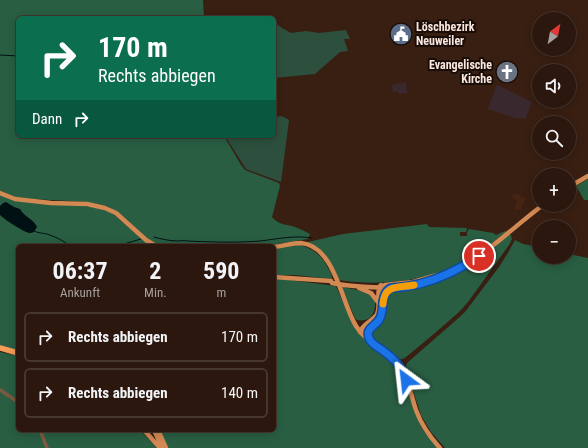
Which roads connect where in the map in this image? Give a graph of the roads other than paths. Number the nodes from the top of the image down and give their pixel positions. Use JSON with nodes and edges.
{"nodes":[{"id":1,"x":588,"y":176,"type":"edge"},
{"id":2,"x":576,"y":183,"type":"edge"},
{"id":3,"x":0,"y":193,"type":"edge"},
{"id":4,"x":534,"y":212,"type":"edge"},
{"id":5,"x":153,"y":244,"type":"edge"},
{"id":6,"x":276,"y":247,"type":"edge"},
{"id":7,"x":479,"y":256,"type":"junction"},
{"id":8,"x":276,"y":277,"type":"edge"},
{"id":9,"x":346,"y":284,"type":"junction"},
{"id":10,"x":380,"y":287,"type":"junction"},
{"id":11,"x":392,"y":288,"type":"junction"},
{"id":12,"x":383,"y":298,"type":"junction"},
{"id":13,"x":378,"y":303,"type":"junction"},
{"id":14,"x":353,"y":321,"type":"junction"},
{"id":15,"x":370,"y":321,"type":"junction"},
{"id":16,"x":370,"y":327,"type":"junction"},
{"id":17,"x":360,"y":332,"type":"junction"},
{"id":18,"x":370,"y":341,"type":"junction"},
{"id":19,"x":0,"y":348,"type":"edge"},
{"id":20,"x":16,"y":352,"type":"edge"},
{"id":21,"x":0,"y":390,"type":"edge"},
{"id":22,"x":16,"y":401,"type":"edge"},
{"id":23,"x":41,"y":432,"type":"edge"},
{"id":24,"x":146,"y":432,"type":"edge"},
{"id":25,"x":155,"y":432,"type":"edge"},
{"id":26,"x":159,"y":432,"type":"edge"},
{"id":27,"x":47,"y":448,"type":"edge"},
{"id":28,"x":161,"y":448,"type":"edge"},
{"id":29,"x":166,"y":448,"type":"edge"},
{"id":30,"x":440,"y":448,"type":"edge"}],
"edges":[{"from":1,"to":2,"type":"main road"},
{"from":3,"to":5,"type":"main road"},
{"from":4,"to":7,"type":"main road"},
{"from":6,"to":14,"type":"main road"},
{"from":7,"to":10,"type":"main road"},
{"from":7,"to":11,"type":"main road"},
{"from":8,"to":9,"type":"main road","bridge":true},
{"from":9,"to":10,"type":"main road"},
{"from":9,"to":13,"type":"main road"},
{"from":10,"to":11,"type":"main road"},
{"from":10,"to":12,"type":"main road"},
{"from":10,"to":13,"type":"main road"},
{"from":11,"to":12,"type":"main road"},
{"from":12,"to":16,"type":"main road"},
{"from":13,"to":15,"type":"main road"},
{"from":14,"to":15,"type":"main road"},
{"from":14,"to":17,"type":"main road"},
{"from":15,"to":17,"type":"main road"},
{"from":16,"to":17,"type":"main road"},
{"from":16,"to":18,"type":"main road"},
{"from":17,"to":18,"type":"main road"},
{"from":18,"to":30,"type":"main road"},
{"from":19,"to":20,"type":"highway"},
{"from":21,"to":22,"type":"street"},
{"from":23,"to":27,"type":"street"},
{"from":24,"to":28,"type":"main road"},
{"from":25,"to":28,"type":"main road"},
{"from":26,"to":29,"type":"main road"}]}
